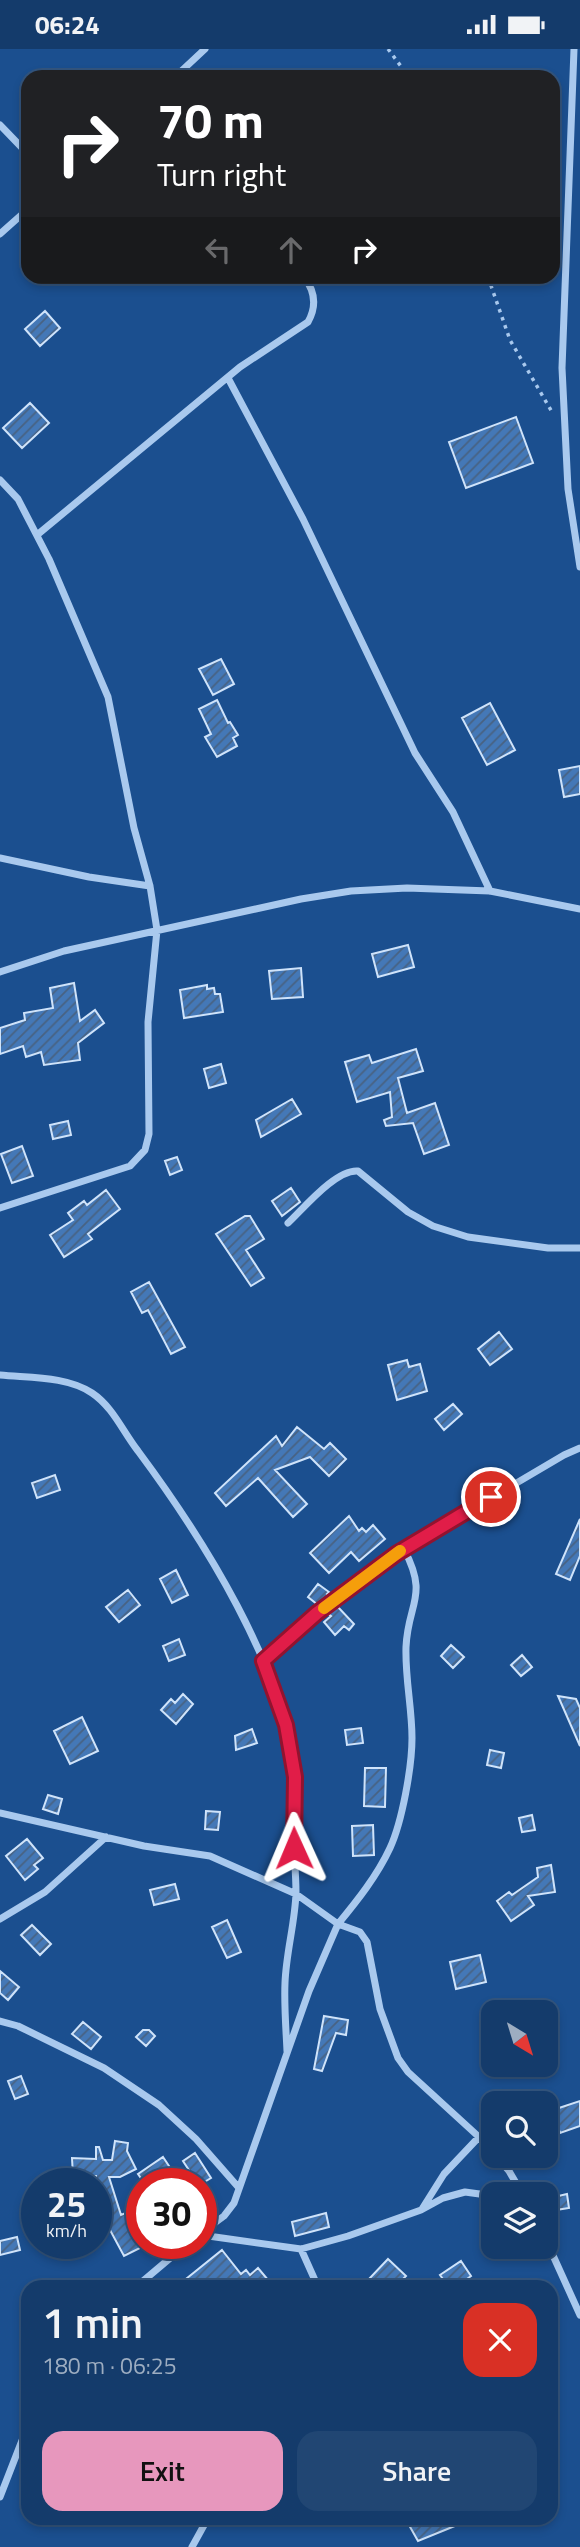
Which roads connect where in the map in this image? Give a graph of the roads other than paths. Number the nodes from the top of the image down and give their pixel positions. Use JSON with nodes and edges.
{"nodes":[{"id":1,"x":205,"y":49,"type":"edge"},
{"id":2,"x":574,"y":49,"type":"edge"},
{"id":3,"x":182,"y":70,"type":"edge"},
{"id":4,"x":0,"y":125,"type":"edge"},
{"id":5,"x":21,"y":148,"type":"edge"},
{"id":6,"x":21,"y":215,"type":"edge"},
{"id":7,"x":0,"y":234,"type":"edge"},
{"id":8,"x":307,"y":284,"type":"edge"},
{"id":9,"x":228,"y":378,"type":"junction"},
{"id":10,"x":0,"y":480,"type":"edge"},
{"id":11,"x":37,"y":535,"type":"junction"},
{"id":12,"x":580,"y":566,"type":"edge"},
{"id":13,"x":0,"y":858,"type":"edge"},
{"id":14,"x":150,"y":886,"type":"junction"},
{"id":15,"x":490,"y":891,"type":"junction"},
{"id":16,"x":580,"y":909,"type":"edge"},
{"id":17,"x":157,"y":930,"type":"junction"},
{"id":18,"x":0,"y":972,"type":"edge"},
{"id":19,"x":0,"y":1208,"type":"edge"},
{"id":20,"x":288,"y":1223,"type":"dead end"},
{"id":21,"x":580,"y":1248,"type":"edge"},
{"id":22,"x":0,"y":1375,"type":"edge"},
{"id":23,"x":580,"y":1448,"type":"edge"},
{"id":24,"x":404,"y":1549,"type":"junction"},
{"id":25,"x":263,"y":1661,"type":"junction"},
{"id":26,"x":0,"y":1813,"type":"edge"},
{"id":27,"x":106,"y":1837,"type":"junction"},
{"id":28,"x":296,"y":1894,"type":"junction"},
{"id":29,"x":0,"y":1919,"type":"edge"},
{"id":30,"x":338,"y":1924,"type":"junction"},
{"id":31,"x":0,"y":2021,"type":"edge"},
{"id":32,"x":287,"y":2051,"type":"junction"},
{"id":33,"x":480,"y":2137,"type":"joint"},
{"id":34,"x":239,"y":2188,"type":"junction"},
{"id":35,"x":481,"y":2194,"type":"edge"},
{"id":36,"x":421,"y":2210,"type":"junction"},
{"id":37,"x":217,"y":2221,"type":"edge"},
{"id":38,"x":217,"y":2236,"type":"edge"},
{"id":39,"x":301,"y":2249,"type":"junction"},
{"id":40,"x":169,"y":2259,"type":"edge"},
{"id":41,"x":555,"y":2259,"type":"edge"},
{"id":42,"x":144,"y":2280,"type":"edge"},
{"id":43,"x":315,"y":2280,"type":"edge"},
{"id":44,"x":580,"y":2315,"type":"edge"},
{"id":45,"x":21,"y":2443,"type":"edge"},
{"id":46,"x":0,"y":2497,"type":"edge"},
{"id":47,"x":204,"y":2525,"type":"edge"},
{"id":48,"x":192,"y":2547,"type":"edge"}],
"edges":[{"from":1,"to":3,"type":"street"},
{"from":2,"to":12,"type":"street"},
{"from":4,"to":5,"type":"street"},
{"from":6,"to":7,"type":"street"},
{"from":8,"to":9,"type":"street"},
{"from":9,"to":11,"type":"street"},
{"from":9,"to":15,"type":"street"},
{"from":10,"to":11,"type":"street"},
{"from":11,"to":14,"type":"street"},
{"from":13,"to":14,"type":"street"},
{"from":14,"to":17,"type":"street"},
{"from":15,"to":16,"type":"street"},
{"from":15,"to":17,"type":"street"},
{"from":17,"to":18,"type":"street"},
{"from":17,"to":19,"type":"street"},
{"from":20,"to":21,"type":"street"},
{"from":22,"to":25,"type":"street"},
{"from":23,"to":24,"type":"street"},
{"from":24,"to":25,"type":"street"},
{"from":24,"to":30,"type":"street"},
{"from":25,"to":28,"type":"street"},
{"from":26,"to":27,"type":"street"},
{"from":27,"to":28,"type":"street"},
{"from":27,"to":29,"type":"street"},
{"from":28,"to":30,"type":"street"},
{"from":28,"to":32,"type":"street"},
{"from":30,"to":32,"type":"street"},
{"from":30,"to":33,"type":"street"},
{"from":31,"to":34,"type":"street"},
{"from":32,"to":34,"type":"street"},
{"from":33,"to":36,"type":"street"},
{"from":34,"to":37,"type":"street"},
{"from":35,"to":36,"type":"street"},
{"from":36,"to":39,"type":"street"},
{"from":38,"to":39,"type":"street"},
{"from":39,"to":43,"type":"street"},
{"from":40,"to":42,"type":"street"},
{"from":41,"to":44,"type":"street"},
{"from":45,"to":46,"type":"street"},
{"from":47,"to":48,"type":"street"}]}
